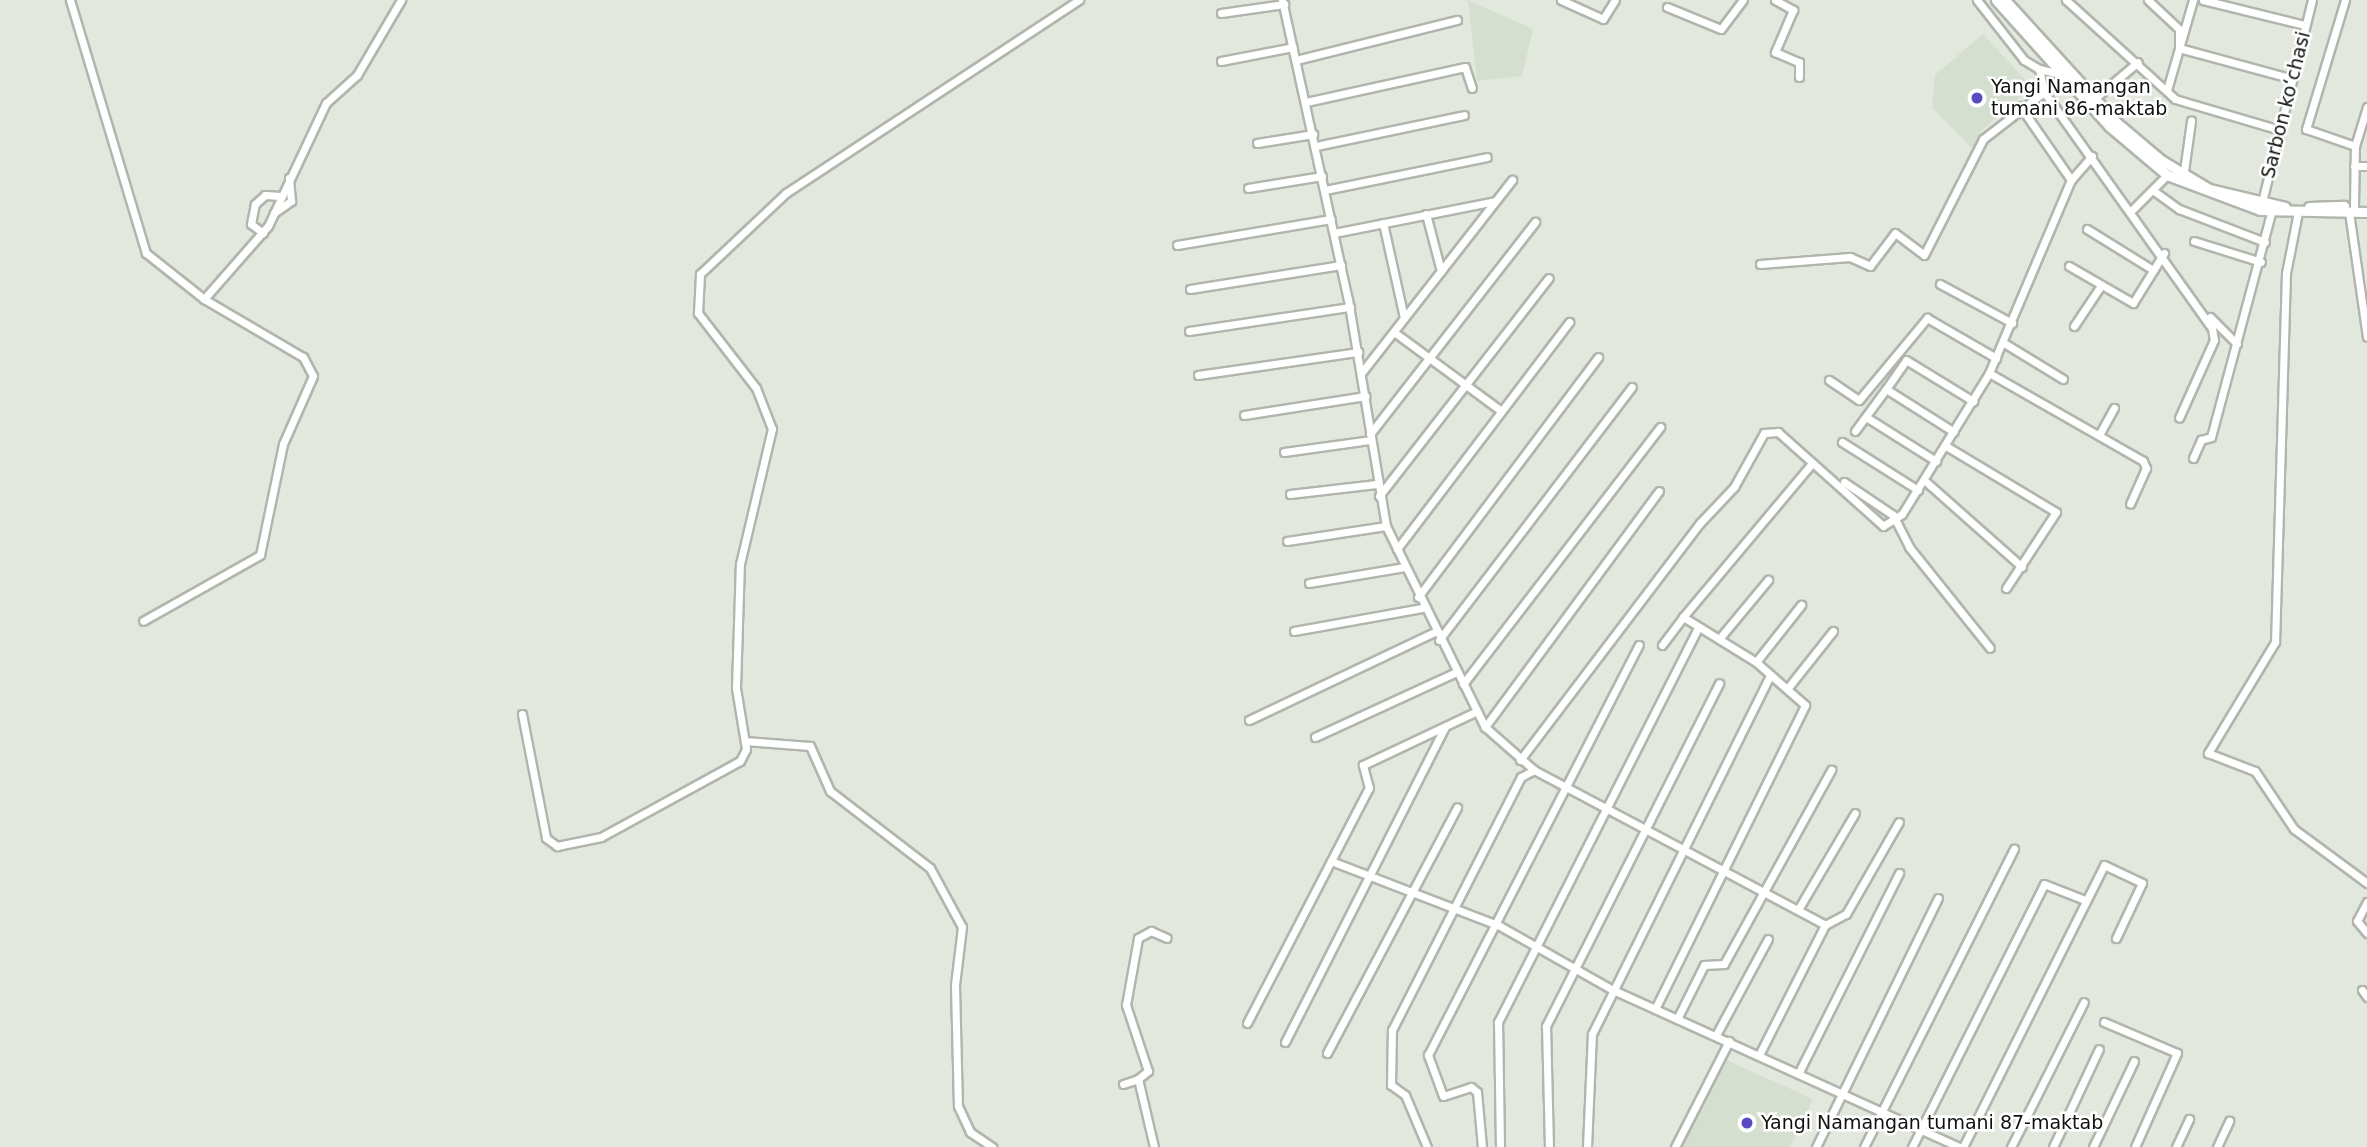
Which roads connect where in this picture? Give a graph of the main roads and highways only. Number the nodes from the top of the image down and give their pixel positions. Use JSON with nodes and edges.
{"nodes":[{"id":1,"x":1996,"y":0,"type":"edge"},
{"id":2,"x":2006,"y":0,"type":"edge"},
{"id":3,"x":2183,"y":179,"type":"junction"},
{"id":4,"x":2273,"y":209,"type":"junction"},
{"id":5,"x":2352,"y":209,"type":"junction"},
{"id":6,"x":2367,"y":209,"type":"edge"}],
"edges":[{"from":1,"to":3,"type":"main road"},
{"from":2,"to":3,"type":"main road"},
{"from":3,"to":4,"type":"main road"},
{"from":4,"to":5,"type":"main road"},
{"from":4,"to":5,"type":"main road"},
{"from":5,"to":6,"type":"main road"}]}
